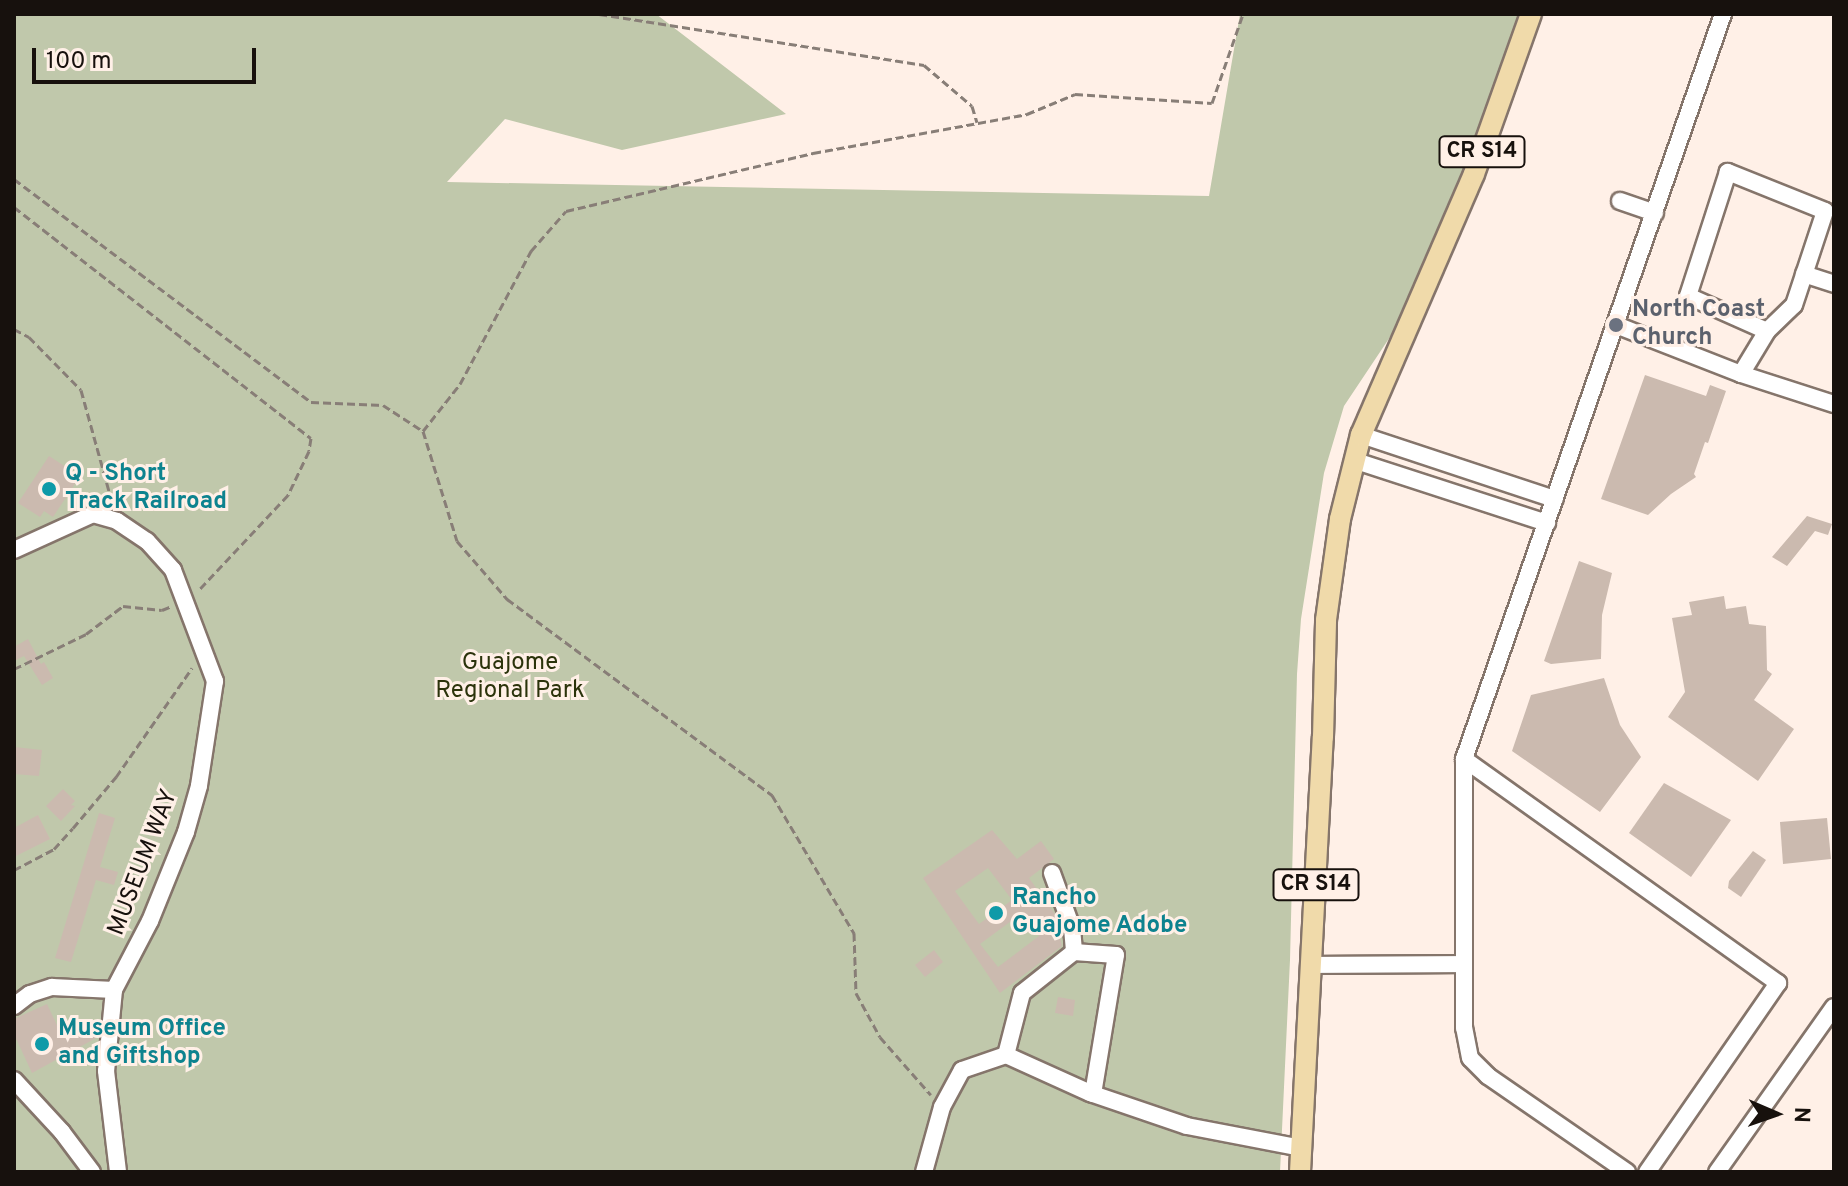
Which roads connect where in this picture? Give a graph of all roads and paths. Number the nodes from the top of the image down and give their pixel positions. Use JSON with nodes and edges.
{"nodes":[{"id":1,"x":599,"y":14,"type":"edge"},
{"id":2,"x":1243,"y":14,"type":"edge"},
{"id":3,"x":1531,"y":14,"type":"edge"},
{"id":4,"x":1723,"y":14,"type":"edge"},
{"id":5,"x":978,"y":123,"type":"junction"},
{"id":6,"x":14,"y":179,"type":"edge"},
{"id":7,"x":1620,"y":201,"type":"dead end"},
{"id":8,"x":14,"y":207,"type":"edge"},
{"id":9,"x":1655,"y":213,"type":"junction"},
{"id":10,"x":1804,"y":274,"type":"junction"},
{"id":11,"x":1834,"y":284,"type":"edge"},
{"id":12,"x":1616,"y":325,"type":"junction"},
{"id":13,"x":14,"y":329,"type":"edge"},
{"id":14,"x":1767,"y":331,"type":"junction"},
{"id":15,"x":1741,"y":374,"type":"junction"},
{"id":16,"x":1834,"y":404,"type":"edge"},
{"id":17,"x":423,"y":431,"type":"junction"},
{"id":18,"x":1361,"y":435,"type":"junction"},
{"id":19,"x":1356,"y":461,"type":"junction"},
{"id":20,"x":1555,"y":499,"type":"junction"},
{"id":21,"x":117,"y":521,"type":"junction"},
{"id":22,"x":1547,"y":523,"type":"junction"},
{"id":23,"x":14,"y":550,"type":"edge"},
{"id":24,"x":188,"y":601,"type":"junction"},
{"id":25,"x":204,"y":651,"type":"junction"},
{"id":26,"x":14,"y":669,"type":"edge"},
{"id":27,"x":1464,"y":759,"type":"junction"},
{"id":28,"x":14,"y":870,"type":"edge"},
{"id":29,"x":1052,"y":873,"type":"dead end"},
{"id":30,"x":1074,"y":952,"type":"junction"},
{"id":31,"x":1464,"y":964,"type":"junction"},
{"id":32,"x":1312,"y":965,"type":"junction"},
{"id":33,"x":114,"y":990,"type":"junction"},
{"id":34,"x":14,"y":1006,"type":"edge"},
{"id":35,"x":1834,"y":1007,"type":"edge"},
{"id":36,"x":1006,"y":1055,"type":"junction"},
{"id":37,"x":14,"y":1080,"type":"edge"},
{"id":38,"x":1093,"y":1094,"type":"junction"},
{"id":39,"x":942,"y":1107,"type":"junction"},
{"id":40,"x":1301,"y":1148,"type":"junction"},
{"id":41,"x":92,"y":1172,"type":"edge"},
{"id":42,"x":118,"y":1172,"type":"edge"},
{"id":43,"x":924,"y":1172,"type":"edge"},
{"id":44,"x":1300,"y":1172,"type":"edge"},
{"id":45,"x":1627,"y":1172,"type":"edge"},
{"id":46,"x":1647,"y":1172,"type":"edge"},
{"id":47,"x":1717,"y":1172,"type":"edge"}],
"edges":[{"from":1,"to":5,"type":"path"},
{"from":2,"to":5,"type":"path"},
{"from":3,"to":18,"type":"main road","number":"CR S14"},
{"from":4,"to":9,"type":"street"},
{"from":5,"to":17,"type":"path"},
{"from":6,"to":17,"type":"path"},
{"from":7,"to":9,"type":"street"},
{"from":8,"to":24,"type":"path"},
{"from":9,"to":12,"type":"street"},
{"from":10,"to":11,"type":"street"},
{"from":10,"to":14,"type":"street"},
{"from":10,"to":14,"type":"street"},
{"from":12,"to":15,"type":"street"},
{"from":12,"to":20,"type":"street"},
{"from":13,"to":21,"type":"path"},
{"from":14,"to":15,"type":"street"},
{"from":15,"to":16,"type":"street"},
{"from":17,"to":39,"type":"path"},
{"from":18,"to":19,"type":"main road","number":"CR S14"},
{"from":18,"to":20,"type":"street"},
{"from":19,"to":22,"type":"street"},
{"from":19,"to":32,"type":"main road","number":"CR S14"},
{"from":20,"to":22,"type":"street"},
{"from":21,"to":23,"type":"street"},
{"from":21,"to":24,"type":"street","name":"MUSEUM WAY"},
{"from":22,"to":27,"type":"street"},
{"from":24,"to":25,"type":"street","name":"MUSEUM WAY"},
{"from":24,"to":26,"type":"path"},
{"from":25,"to":28,"type":"path"},
{"from":25,"to":33,"type":"street","name":"MUSEUM WAY"},
{"from":27,"to":31,"type":"street"},
{"from":27,"to":46,"type":"street"},
{"from":29,"to":30,"type":"street"},
{"from":30,"to":36,"type":"street"},
{"from":30,"to":38,"type":"street"},
{"from":31,"to":32,"type":"street"},
{"from":31,"to":45,"type":"street"},
{"from":32,"to":40,"type":"main road","number":"CR S14"},
{"from":33,"to":34,"type":"street"},
{"from":33,"to":42,"type":"street","name":"MUSEUM WAY"},
{"from":35,"to":47,"type":"street"},
{"from":36,"to":38,"type":"street"},
{"from":36,"to":39,"type":"street"},
{"from":37,"to":41,"type":"street"},
{"from":38,"to":40,"type":"street"},
{"from":39,"to":43,"type":"street"},
{"from":40,"to":44,"type":"main road","number":"CR S14"}]}
